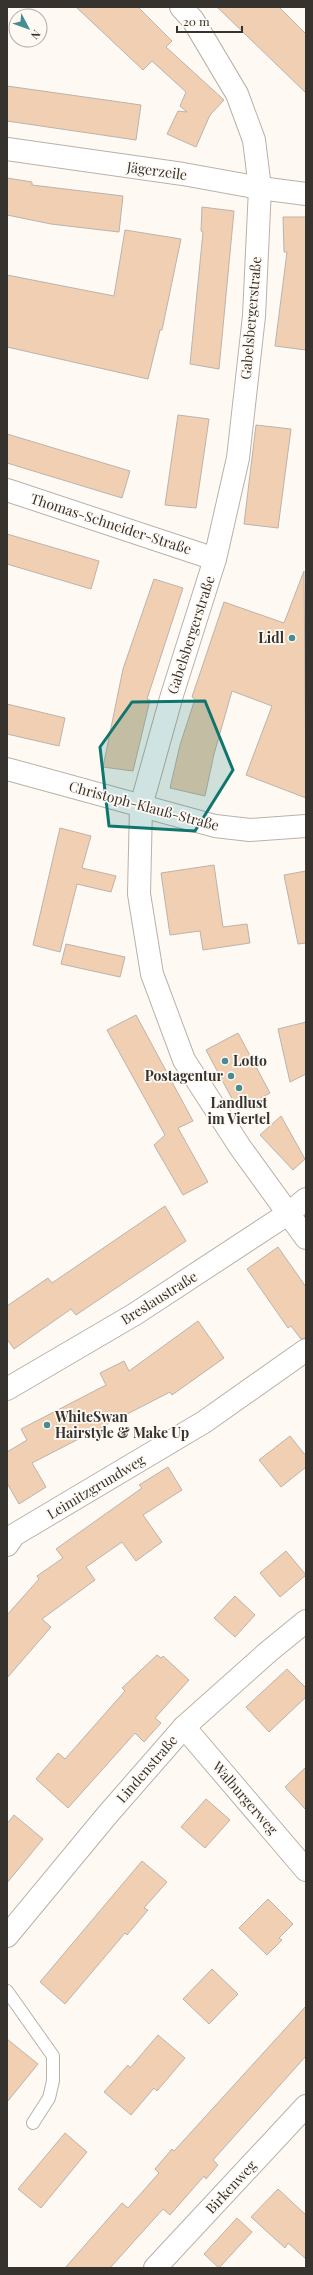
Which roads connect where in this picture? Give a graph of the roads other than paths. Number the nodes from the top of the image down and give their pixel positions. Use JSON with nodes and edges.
{"nodes":[{"id":1,"x":181,"y":7,"type":"edge"},
{"id":2,"x":7,"y":149,"type":"edge"},
{"id":3,"x":260,"y":188,"type":"junction"},
{"id":4,"x":306,"y":194,"type":"edge"},
{"id":5,"x":7,"y":490,"type":"edge"},
{"id":6,"x":215,"y":559,"type":"junction"},
{"id":7,"x":7,"y":769,"type":"edge"},
{"id":8,"x":141,"y":806,"type":"junction"},
{"id":9,"x":306,"y":826,"type":"edge"},
{"id":10,"x":306,"y":1199,"type":"edge"},
{"id":11,"x":289,"y":1213,"type":"junction"},
{"id":12,"x":306,"y":1238,"type":"edge"},
{"id":13,"x":306,"y":1350,"type":"edge"},
{"id":14,"x":7,"y":1389,"type":"edge"},
{"id":15,"x":9,"y":1535,"type":"edge"},
{"id":16,"x":306,"y":1622,"type":"edge"},
{"id":17,"x":184,"y":1727,"type":"junction"},
{"id":18,"x":306,"y":1870,"type":"edge"},
{"id":19,"x":7,"y":1936,"type":"edge"},
{"id":20,"x":7,"y":1991,"type":"edge"},
{"id":21,"x":306,"y":2106,"type":"edge"},
{"id":22,"x":33,"y":2123,"type":"dead end"},
{"id":23,"x":155,"y":2268,"type":"edge"}],
"edges":[{"from":1,"to":3,"type":"street","name":"Gabelsbergerstraße"},
{"from":2,"to":3,"type":"street","name":"Jägerzeile"},
{"from":3,"to":4,"type":"street","name":"Jägerzeile"},
{"from":3,"to":6,"type":"street","name":"Gabelsbergerstraße"},
{"from":5,"to":6,"type":"street","name":"Thomas-Schneider-Straße"},
{"from":6,"to":8,"type":"street","name":"Gabelsbergerstraße"},
{"from":7,"to":8,"type":"street","name":"Christoph-Klauß-Straße"},
{"from":8,"to":9,"type":"street","name":"Christoph-Klauß-Straße"},
{"from":8,"to":11,"type":"street","name":"Gabelsbergerstraße"},
{"from":10,"to":11,"type":"street","name":"Breslaustraße"},
{"from":11,"to":12,"type":"street","name":"Gabelsbergerstraße"},
{"from":11,"to":14,"type":"street","name":"Breslaustraße"},
{"from":13,"to":15,"type":"street","name":"Leimitzgrundweg"},
{"from":16,"to":17,"type":"street","name":"Lindenstraße"},
{"from":17,"to":18,"type":"street","name":"Walburgerweg"},
{"from":17,"to":19,"type":"street","name":"Lindenstraße"},
{"from":20,"to":22,"type":"lane"},
{"from":21,"to":23,"type":"street","name":"Birkenweg"}]}
